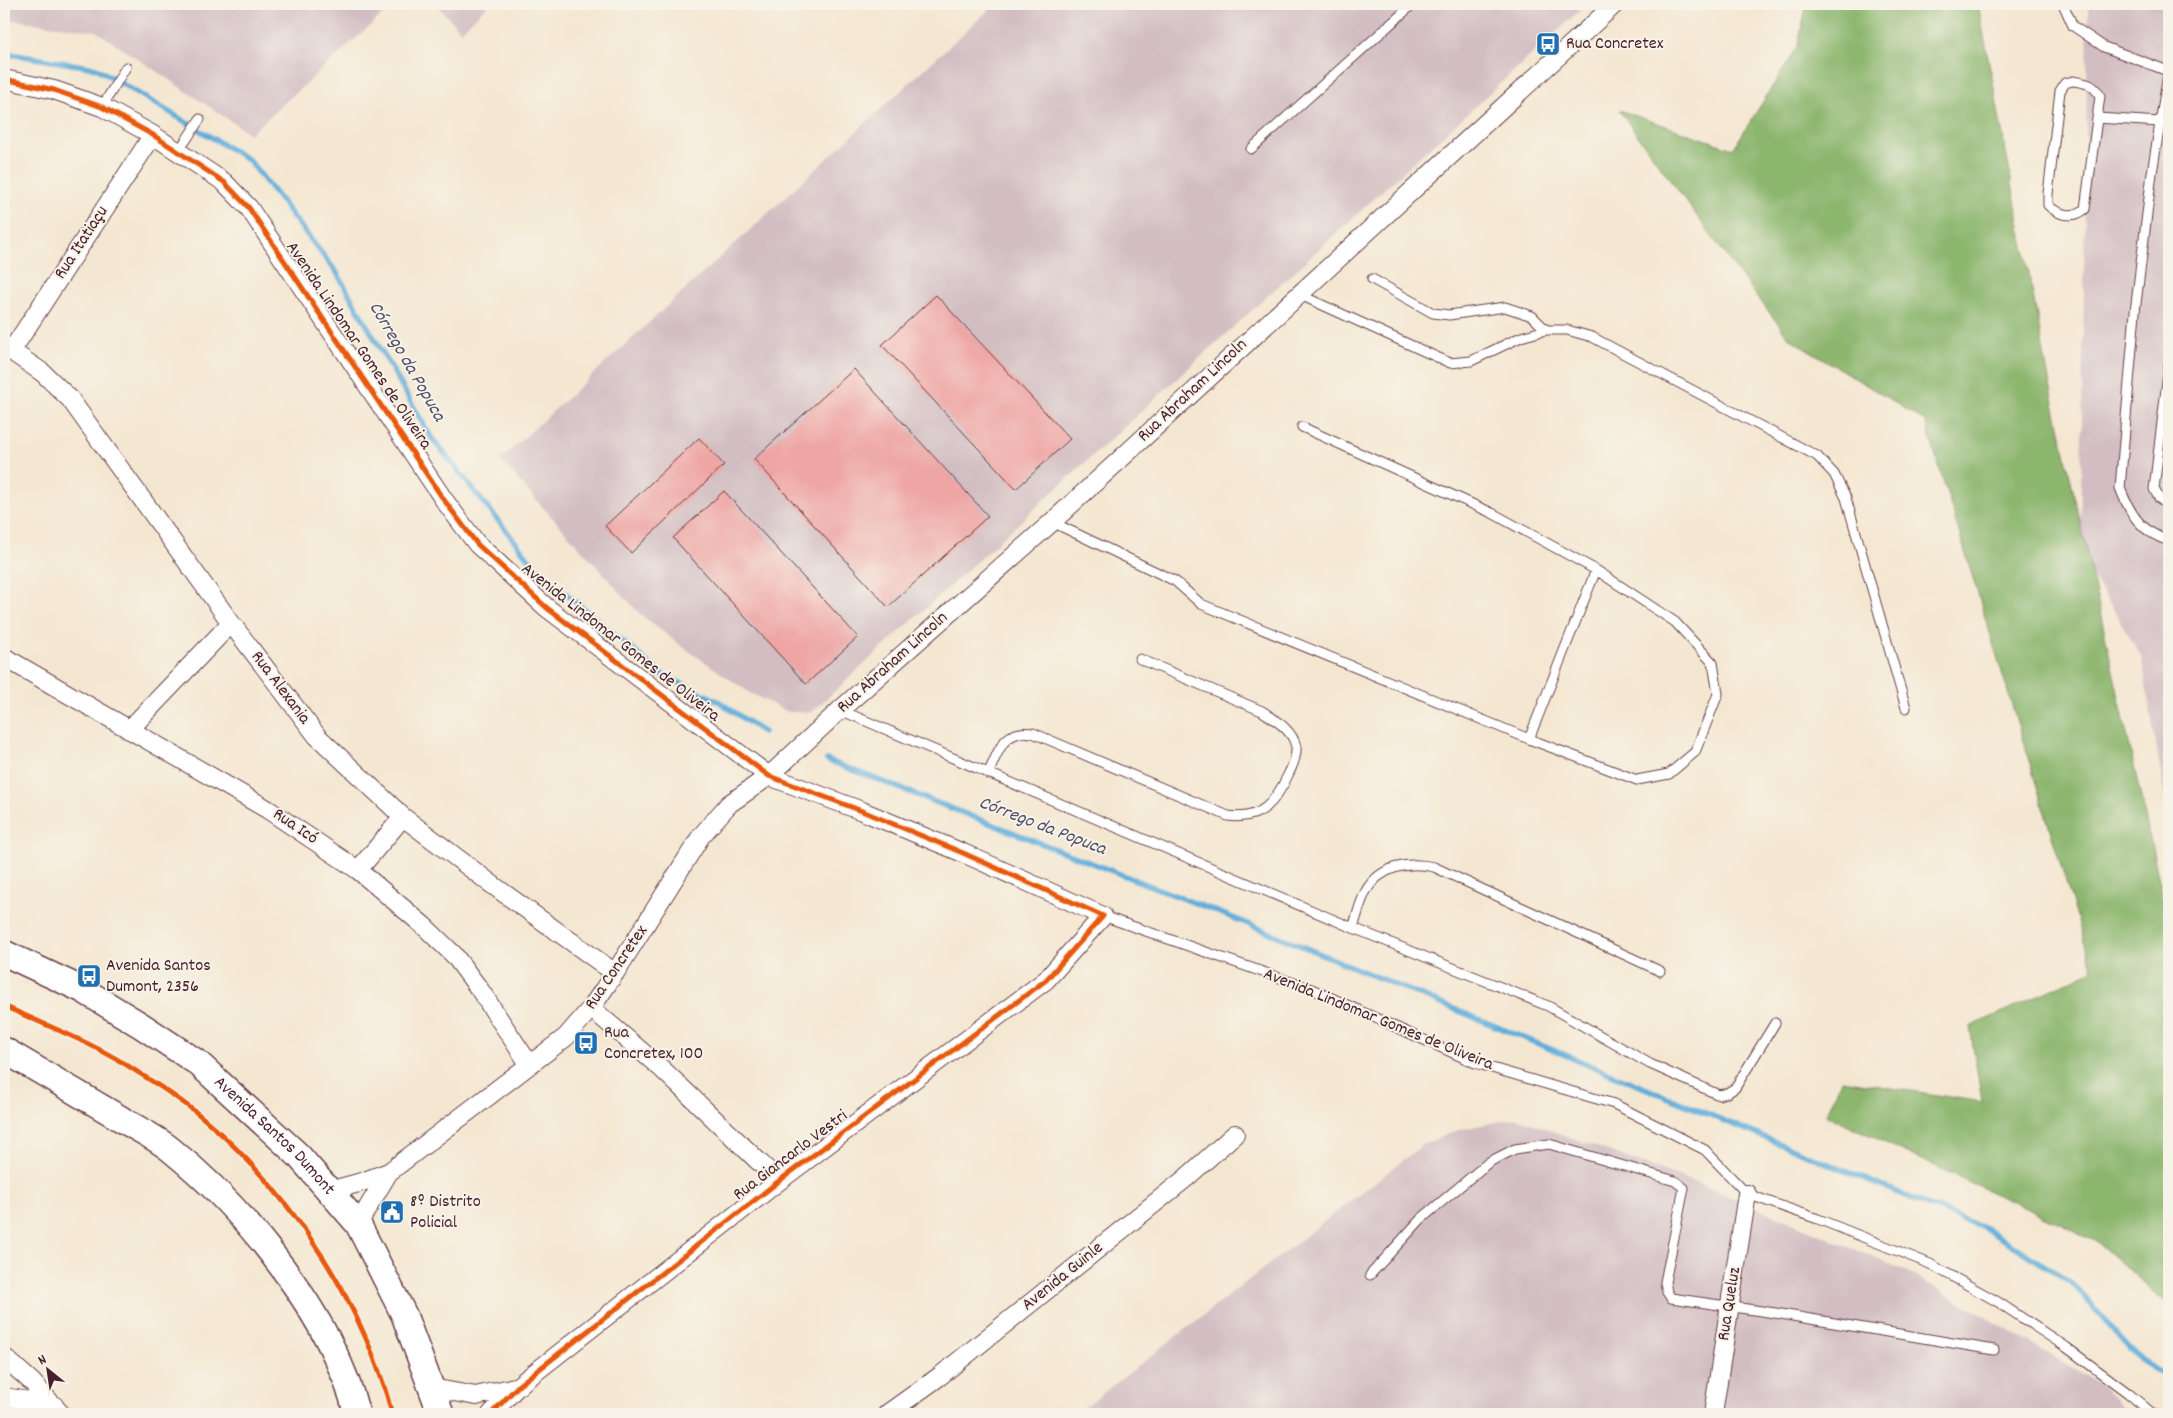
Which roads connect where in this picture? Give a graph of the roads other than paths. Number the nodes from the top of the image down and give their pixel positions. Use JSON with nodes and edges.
{"nodes":[{"id":1,"x":1413,"y":4,"type":"edge"},
{"id":2,"x":1615,"y":4,"type":"edge"},
{"id":3,"x":2064,"y":4,"type":"edge"},
{"id":4,"x":126,"y":67,"type":"dead end"},
{"id":5,"x":2168,"y":70,"type":"edge"},
{"id":6,"x":4,"y":79,"type":"edge"},
{"id":7,"x":102,"y":107,"type":"junction"},
{"id":8,"x":2097,"y":118,"type":"junction"},
{"id":9,"x":200,"y":119,"type":"dead end"},
{"id":10,"x":2160,"y":122,"type":"junction"},
{"id":11,"x":153,"y":135,"type":"junction"},
{"id":12,"x":1252,"y":149,"type":"dead end"},
{"id":13,"x":178,"y":152,"type":"junction"},
{"id":14,"x":1372,"y":279,"type":"dead end"},
{"id":15,"x":1298,"y":294,"type":"junction"},
{"id":16,"x":1546,"y":330,"type":"junction"},
{"id":17,"x":8,"y":348,"type":"edge"},
{"id":18,"x":2169,"y":364,"type":"edge"},
{"id":19,"x":1302,"y":427,"type":"dead end"},
{"id":20,"x":2169,"y":506,"type":"edge"},
{"id":21,"x":1052,"y":522,"type":"junction"},
{"id":22,"x":2169,"y":541,"type":"edge"},
{"id":23,"x":1596,"y":570,"type":"junction"},
{"id":24,"x":231,"y":623,"type":"junction"},
{"id":25,"x":4,"y":657,"type":"edge"},
{"id":26,"x":1140,"y":659,"type":"dead end"},
{"id":27,"x":1906,"y":708,"type":"dead end"},
{"id":28,"x":840,"y":710,"type":"junction"},
{"id":29,"x":129,"y":730,"type":"junction"},
{"id":30,"x":1528,"y":739,"type":"junction"},
{"id":31,"x":988,"y":774,"type":"junction"},
{"id":32,"x":769,"y":776,"type":"junction"},
{"id":33,"x":403,"y":817,"type":"junction"},
{"id":34,"x":358,"y":870,"type":"junction"},
{"id":35,"x":1103,"y":916,"type":"junction"},
{"id":36,"x":1353,"y":928,"type":"junction"},
{"id":37,"x":8,"y":956,"type":"edge"},
{"id":38,"x":1660,"y":971,"type":"dead end"},
{"id":39,"x":615,"y":972,"type":"junction"},
{"id":40,"x":591,"y":1008,"type":"junction"},
{"id":41,"x":1775,"y":1023,"type":"dead end"},
{"id":42,"x":4,"y":1050,"type":"edge"},
{"id":43,"x":529,"y":1064,"type":"junction"},
{"id":44,"x":1234,"y":1134,"type":"dead end"},
{"id":45,"x":389,"y":1172,"type":"junction"},
{"id":46,"x":779,"y":1181,"type":"junction"},
{"id":47,"x":329,"y":1191,"type":"junction"},
{"id":48,"x":1747,"y":1194,"type":"junction"},
{"id":49,"x":358,"y":1224,"type":"junction"},
{"id":50,"x":1370,"y":1275,"type":"dead end"},
{"id":51,"x":1729,"y":1307,"type":"junction"},
{"id":52,"x":1994,"y":1350,"type":"dead end"},
{"id":53,"x":4,"y":1357,"type":"edge"},
{"id":54,"x":519,"y":1386,"type":"junction"},
{"id":55,"x":432,"y":1388,"type":"junction"},
{"id":56,"x":4,"y":1397,"type":"edge"},
{"id":57,"x":57,"y":1410,"type":"edge"},
{"id":58,"x":357,"y":1414,"type":"edge"},
{"id":59,"x":441,"y":1414,"type":"edge"},
{"id":60,"x":491,"y":1414,"type":"edge"},
{"id":61,"x":887,"y":1414,"type":"edge"},
{"id":62,"x":1713,"y":1414,"type":"edge"},
{"id":63,"x":2153,"y":1414,"type":"edge"}],
"edges":[{"from":1,"to":12,"type":"lane"},
{"from":2,"to":15,"type":"street","name":"Rua Abraham Lincoln"},
{"from":3,"to":5,"type":"lane"},
{"from":4,"to":7,"type":"lane"},
{"from":5,"to":10,"type":"lane"},
{"from":6,"to":7,"type":"street","name":"Avenida Lindomar Gomes de Oliveira"},
{"from":7,"to":11,"type":"street","name":"Avenida Lindomar Gomes de Oliveira"},
{"from":8,"to":8,"type":"lane"},
{"from":8,"to":10,"type":"lane"},
{"from":9,"to":13,"type":"lane"},
{"from":10,"to":22,"type":"lane"},
{"from":11,"to":13,"type":"street","name":"Avenida Lindomar Gomes de Oliveira"},
{"from":11,"to":17,"type":"street","name":"Rua Itatiaçu"},
{"from":13,"to":32,"type":"street","name":"Avenida Lindomar Gomes de Oliveira"},
{"from":14,"to":16,"type":"lane"},
{"from":15,"to":16,"type":"lane"},
{"from":15,"to":21,"type":"street","name":"Rua Abraham Lincoln"},
{"from":16,"to":27,"type":"lane"},
{"from":17,"to":24,"type":"street","name":"Rua Alexania"},
{"from":18,"to":20,"type":"lane"},
{"from":19,"to":23,"type":"lane"},
{"from":21,"to":28,"type":"street","name":"Rua Abraham Lincoln"},
{"from":21,"to":30,"type":"lane"},
{"from":23,"to":30,"type":"lane"},
{"from":23,"to":30,"type":"lane"},
{"from":24,"to":29,"type":"street"},
{"from":24,"to":33,"type":"street","name":"Rua Alexania"},
{"from":25,"to":29,"type":"street","name":"Rua Icó"},
{"from":26,"to":31,"type":"lane"},
{"from":28,"to":31,"type":"lane"},
{"from":28,"to":32,"type":"street","name":"Rua Abraham Lincoln"},
{"from":29,"to":34,"type":"street","name":"Rua Icó"},
{"from":31,"to":36,"type":"lane"},
{"from":32,"to":35,"type":"street","name":"Avenida Lindomar Gomes de Oliveira"},
{"from":32,"to":39,"type":"street","name":"Rua Concretex"},
{"from":33,"to":34,"type":"street"},
{"from":33,"to":39,"type":"street","name":"Rua Alexania"},
{"from":34,"to":43,"type":"street","name":"Rua Icó"},
{"from":35,"to":46,"type":"street","name":"Rua Giancarlo Vestri"},
{"from":35,"to":48,"type":"lane","name":"Avenida Lindomar Gomes de Oliveira"},
{"from":36,"to":38,"type":"lane"},
{"from":36,"to":41,"type":"lane"},
{"from":37,"to":47,"type":"main road","name":"Avenida Santos Dumont"},
{"from":39,"to":40,"type":"street","name":"Rua Concretex"},
{"from":40,"to":43,"type":"street","name":"Rua Concretex"},
{"from":40,"to":46,"type":"street"},
{"from":42,"to":58,"type":"main road"},
{"from":43,"to":45,"type":"street","name":"Rua Concretex"},
{"from":44,"to":61,"type":"street","name":"Avenida Guinle"},
{"from":45,"to":47,"type":"street","name":"Rua Concretex"},
{"from":45,"to":49,"type":"street","name":"Rua Concretex"},
{"from":46,"to":54,"type":"street","name":"Rua Giancarlo Vestri"},
{"from":47,"to":49,"type":"main road","name":"Avenida Santos Dumont"},
{"from":48,"to":51,"type":"street","name":"Rua Queluz"},
{"from":48,"to":63,"type":"lane","name":"Avenida Lindomar Gomes de Oliveira"},
{"from":49,"to":55,"type":"main road","name":"Avenida Santos Dumont"},
{"from":50,"to":51,"type":"lane"},
{"from":51,"to":52,"type":"lane"},
{"from":51,"to":62,"type":"street","name":"Rua Queluz"},
{"from":53,"to":57,"type":"street"},
{"from":54,"to":55,"type":"street","name":"Rua Giancarlo Vestri"},
{"from":54,"to":60,"type":"street","name":"Rua Giancarlo Vestri"},
{"from":55,"to":59,"type":"main road","name":"Avenida Santos Dumont"},
{"from":56,"to":57,"type":"street"}]}
